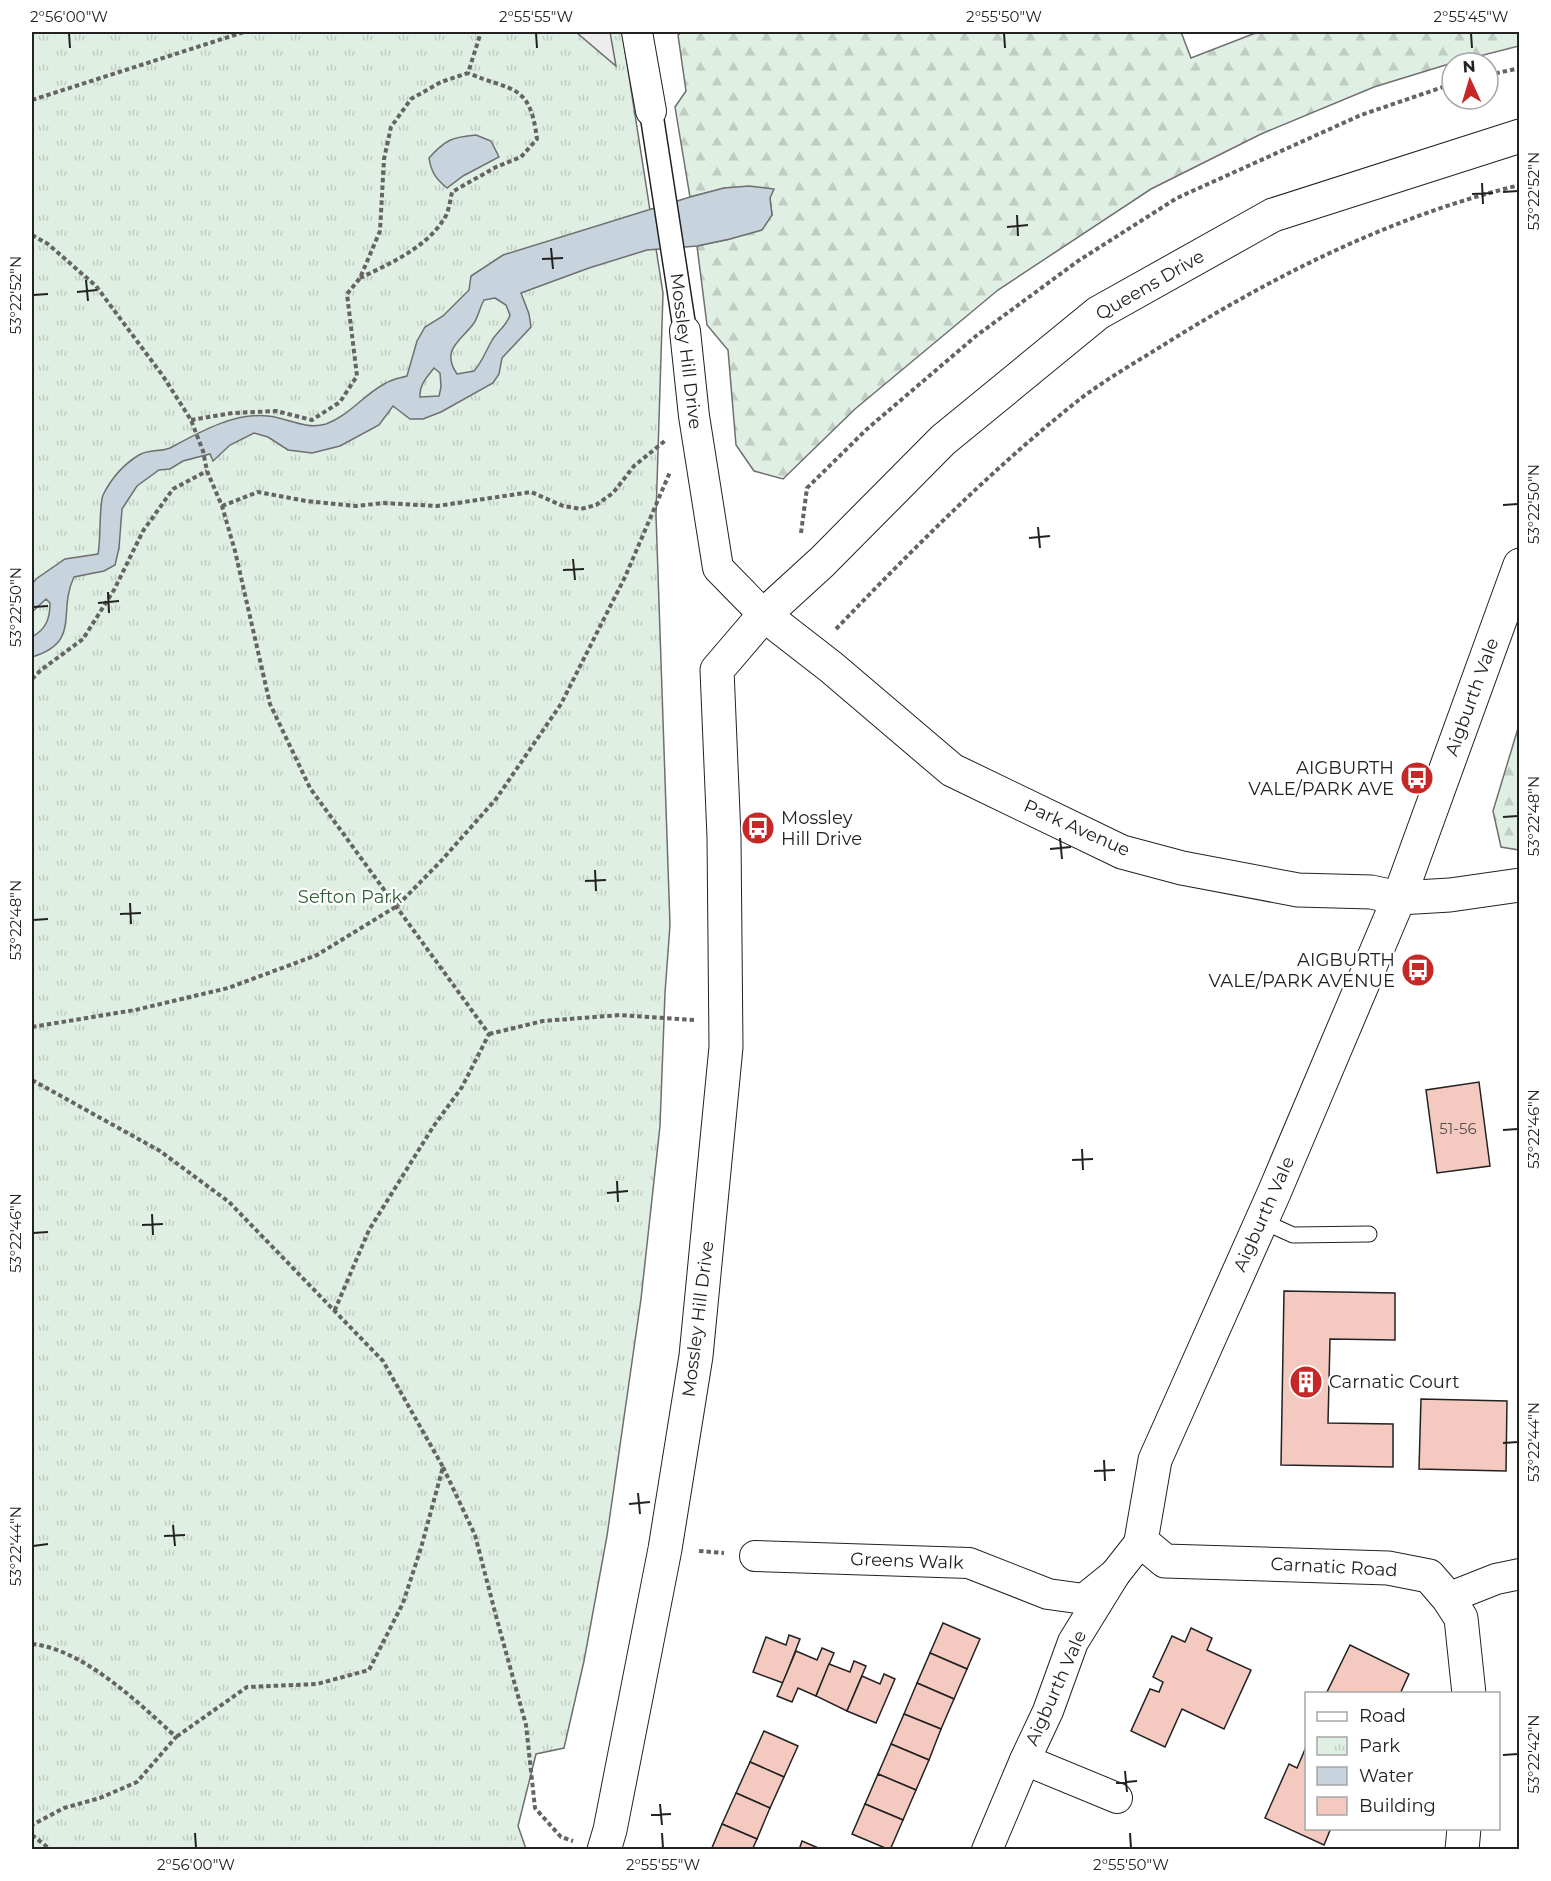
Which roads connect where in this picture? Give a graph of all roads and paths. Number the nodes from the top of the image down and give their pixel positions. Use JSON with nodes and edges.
{"nodes":[{"id":1,"x":244,"y":32,"type":"edge"},
{"id":2,"x":482,"y":32,"type":"edge"},
{"id":3,"x":637,"y":32,"type":"edge"},
{"id":4,"x":1520,"y":68,"type":"edge"},
{"id":5,"x":1500,"y":72,"type":"edge"},
{"id":6,"x":468,"y":73,"type":"junction"},
{"id":7,"x":32,"y":100,"type":"edge"},
{"id":8,"x":651,"y":111,"type":"joint"},
{"id":9,"x":1520,"y":136,"type":"edge"},
{"id":10,"x":1520,"y":185,"type":"edge"},
{"id":11,"x":32,"y":235,"type":"edge"},
{"id":12,"x":360,"y":278,"type":"junction"},
{"id":13,"x":685,"y":331,"type":"joint"},
{"id":14,"x":694,"y":416,"type":"junction"},
{"id":15,"x":191,"y":420,"type":"junction"},
{"id":16,"x":671,"y":470,"type":"dead end"},
{"id":17,"x":207,"y":471,"type":"junction"},
{"id":18,"x":222,"y":506,"type":"junction"},
{"id":19,"x":1520,"y":565,"type":"edge"},
{"id":20,"x":764,"y":615,"type":"junction"},
{"id":21,"x":813,"y":653,"type":"junction"},
{"id":22,"x":32,"y":679,"type":"edge"},
{"id":23,"x":1520,"y":885,"type":"edge"},
{"id":24,"x":1399,"y":898,"type":"junction"},
{"id":25,"x":397,"y":906,"type":"junction"},
{"id":26,"x":726,"y":1021,"type":"junction"},
{"id":27,"x":32,"y":1027,"type":"edge"},
{"id":28,"x":489,"y":1034,"type":"junction"},
{"id":29,"x":32,"y":1080,"type":"edge"},
{"id":30,"x":1262,"y":1221,"type":"junction"},
{"id":31,"x":1369,"y":1234,"type":"dead end"},
{"id":32,"x":333,"y":1312,"type":"junction"},
{"id":33,"x":443,"y":1467,"type":"junction"},
{"id":34,"x":1141,"y":1541,"type":"junction"},
{"id":35,"x":665,"y":1549,"type":"junction"},
{"id":36,"x":755,"y":1556,"type":"joint"},
{"id":37,"x":1115,"y":1574,"type":"junction"},
{"id":38,"x":1520,"y":1574,"type":"edge"},
{"id":39,"x":1448,"y":1598,"type":"junction"},
{"id":40,"x":32,"y":1644,"type":"edge"},
{"id":41,"x":1469,"y":1692,"type":"edge"},
{"id":42,"x":176,"y":1737,"type":"junction"},
{"id":43,"x":1025,"y":1760,"type":"junction"},
{"id":44,"x":1117,"y":1798,"type":"dead end"},
{"id":45,"x":32,"y":1825,"type":"edge"},
{"id":46,"x":1464,"y":1830,"type":"edge"},
{"id":47,"x":32,"y":1835,"type":"edge"},
{"id":48,"x":51,"y":1850,"type":"edge"},
{"id":49,"x":604,"y":1850,"type":"edge"},
{"id":50,"x":987,"y":1850,"type":"edge"},
{"id":51,"x":1462,"y":1850,"type":"edge"}],
"edges":[{"from":1,"to":7,"type":"path"},
{"from":2,"to":6,"type":"path"},
{"from":3,"to":8,"type":"street","name":"Mossley Hill Drive"},
{"from":4,"to":5,"type":"path"},
{"from":6,"to":12,"type":"path"},
{"from":6,"to":12,"type":"path"},
{"from":8,"to":13,"type":"street","name":"Mossley Hill Drive"},
{"from":9,"to":20,"type":"street","name":"Queens Drive"},
{"from":10,"to":21,"type":"path"},
{"from":11,"to":15,"type":"path"},
{"from":12,"to":15,"type":"path"},
{"from":13,"to":14,"type":"street","name":"Mossley Hill Drive"},
{"from":14,"to":18,"type":"path"},
{"from":14,"to":20,"type":"street","name":"Mossley Hill Drive"},
{"from":15,"to":17,"type":"path"},
{"from":16,"to":25,"type":"path"},
{"from":17,"to":18,"type":"path"},
{"from":17,"to":22,"type":"path"},
{"from":18,"to":25,"type":"path"},
{"from":19,"to":24,"type":"street","name":"Aigburth Vale"},
{"from":20,"to":21,"type":"street","name":"Park Avenue"},
{"from":20,"to":26,"type":"street","name":"Mossley Hill Drive"},
{"from":21,"to":24,"type":"street","name":"Park Avenue"},
{"from":23,"to":24,"type":"street","name":"Park Avenue"},
{"from":24,"to":30,"type":"street","name":"Aigburth Vale"},
{"from":25,"to":27,"type":"path"},
{"from":25,"to":28,"type":"path"},
{"from":26,"to":28,"type":"path"},
{"from":26,"to":35,"type":"street","name":"Mossley Hill Drive"},
{"from":28,"to":32,"type":"path"},
{"from":29,"to":32,"type":"path"},
{"from":30,"to":31,"type":"lane"},
{"from":30,"to":34,"type":"street","name":"Aigburth Vale"},
{"from":32,"to":33,"type":"path"},
{"from":33,"to":42,"type":"path"},
{"from":33,"to":49,"type":"path"},
{"from":34,"to":37,"type":"street","name":"Aigburth Vale"},
{"from":34,"to":39,"type":"street","name":"Carnatic Road"},
{"from":35,"to":36,"type":"path"},
{"from":35,"to":49,"type":"street","name":"Mossley Hill Drive"},
{"from":36,"to":37,"type":"street","name":"Greens Walk"},
{"from":37,"to":43,"type":"street","name":"Aigburth Vale"},
{"from":38,"to":39,"type":"street"},
{"from":39,"to":41,"type":"street","name":"Carnatic Road"},
{"from":40,"to":42,"type":"path"},
{"from":42,"to":45,"type":"path"},
{"from":43,"to":44,"type":"street"},
{"from":43,"to":50,"type":"street","name":"Aigburth Vale"},
{"from":46,"to":51,"type":"street"},
{"from":47,"to":48,"type":"path"}]}
